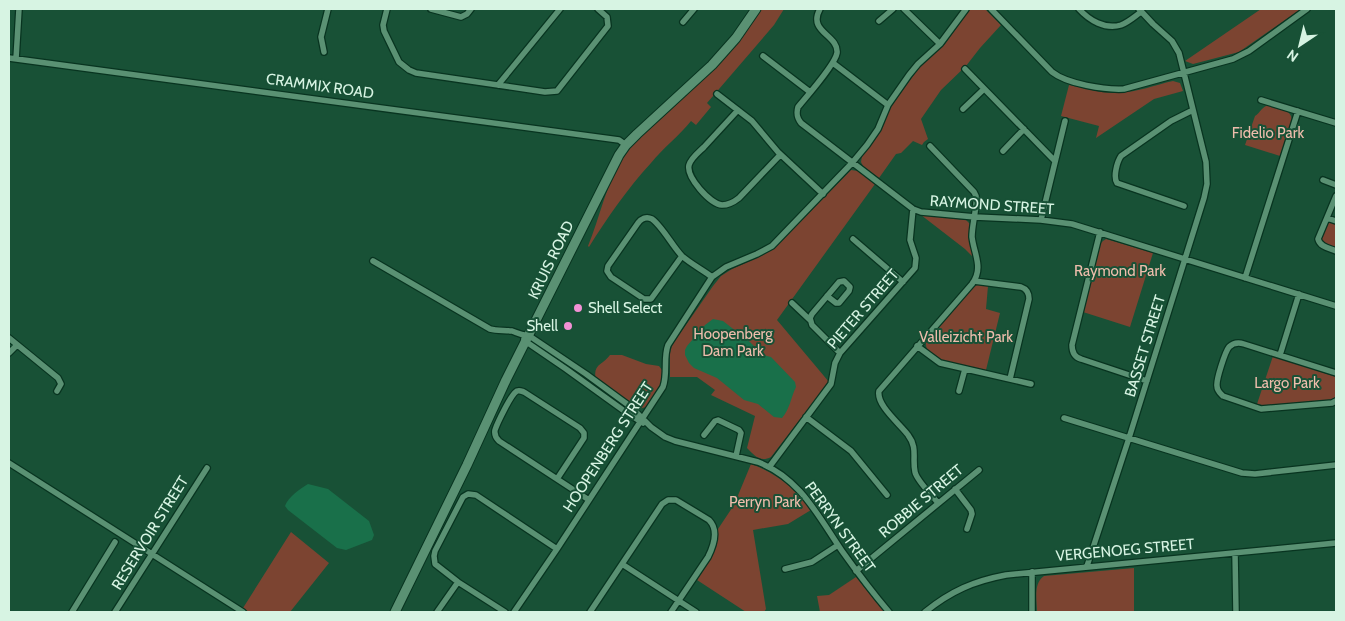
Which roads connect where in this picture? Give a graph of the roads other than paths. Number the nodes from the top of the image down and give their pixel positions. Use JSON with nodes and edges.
{"nodes":[{"id":1,"x":18,"y":9,"type":"edge"},
{"id":2,"x":328,"y":9,"type":"edge"},
{"id":3,"x":387,"y":9,"type":"edge"},
{"id":4,"x":431,"y":9,"type":"edge"},
{"id":5,"x":471,"y":9,"type":"edge"},
{"id":6,"x":560,"y":9,"type":"edge"},
{"id":7,"x":598,"y":9,"type":"edge"},
{"id":8,"x":692,"y":9,"type":"edge"},
{"id":9,"x":756,"y":9,"type":"edge"},
{"id":10,"x":820,"y":9,"type":"edge"},
{"id":11,"x":893,"y":9,"type":"edge"},
{"id":12,"x":904,"y":9,"type":"edge"},
{"id":13,"x":966,"y":9,"type":"edge"},
{"id":14,"x":991,"y":9,"type":"edge"},
{"id":15,"x":1079,"y":9,"type":"edge"},
{"id":16,"x":1307,"y":9,"type":"edge"},
{"id":17,"x":1140,"y":10,"type":"edge"},
{"id":18,"x":879,"y":21,"type":"dead end"},
{"id":19,"x":683,"y":22,"type":"dead end"},
{"id":20,"x":940,"y":44,"type":"junction"},
{"id":21,"x":324,"y":52,"type":"dead end"},
{"id":22,"x":763,"y":56,"type":"dead end"},
{"id":23,"x":9,"y":58,"type":"edge"},
{"id":24,"x":16,"y":58,"type":"junction"},
{"id":25,"x":833,"y":63,"type":"junction"},
{"id":26,"x":965,"y":69,"type":"dead end"},
{"id":27,"x":1184,"y":72,"type":"junction"},
{"id":28,"x":498,"y":85,"type":"junction"},
{"id":29,"x":984,"y":89,"type":"junction"},
{"id":30,"x":810,"y":92,"type":"junction"},
{"id":31,"x":718,"y":94,"type":"dead end"},
{"id":32,"x":1261,"y":100,"type":"dead end"},
{"id":33,"x":888,"y":105,"type":"junction"},
{"id":34,"x":963,"y":109,"type":"dead end"},
{"id":35,"x":738,"y":110,"type":"junction"},
{"id":36,"x":1193,"y":110,"type":"junction"},
{"id":37,"x":1298,"y":111,"type":"junction"},
{"id":38,"x":1065,"y":121,"type":"dead end"},
{"id":39,"x":1336,"y":123,"type":"edge"},
{"id":40,"x":1024,"y":130,"type":"junction"},
{"id":41,"x":626,"y":145,"type":"junction"},
{"id":42,"x":930,"y":146,"type":"dead end"},
{"id":43,"x":1003,"y":150,"type":"dead end"},
{"id":44,"x":780,"y":155,"type":"junction"},
{"id":45,"x":1055,"y":160,"type":"junction"},
{"id":46,"x":852,"y":162,"type":"junction"},
{"id":47,"x":1323,"y":180,"type":"dead end"},
{"id":48,"x":1336,"y":185,"type":"edge"},
{"id":49,"x":823,"y":194,"type":"junction"},
{"id":50,"x":1336,"y":196,"type":"edge"},
{"id":51,"x":1184,"y":206,"type":"dead end"},
{"id":52,"x":913,"y":209,"type":"junction"},
{"id":53,"x":975,"y":217,"type":"junction"},
{"id":54,"x":1327,"y":218,"type":"junction"},
{"id":55,"x":1041,"y":220,"type":"junction"},
{"id":56,"x":1336,"y":222,"type":"edge"},
{"id":57,"x":1100,"y":232,"type":"junction"},
{"id":58,"x":853,"y":238,"type":"dead end"},
{"id":59,"x":1336,"y":251,"type":"edge"},
{"id":60,"x":682,"y":256,"type":"junction"},
{"id":61,"x":1185,"y":259,"type":"junction"},
{"id":62,"x":373,"y":261,"type":"dead end"},
{"id":63,"x":712,"y":277,"type":"junction"},
{"id":64,"x":1245,"y":278,"type":"junction"},
{"id":65,"x":974,"y":280,"type":"junction"},
{"id":66,"x":903,"y":282,"type":"junction"},
{"id":67,"x":1299,"y":294,"type":"junction"},
{"id":68,"x":827,"y":296,"type":"dead end"},
{"id":69,"x":792,"y":302,"type":"dead end"},
{"id":70,"x":1336,"y":306,"type":"edge"},
{"id":71,"x":810,"y":320,"type":"junction"},
{"id":72,"x":525,"y":337,"type":"junction"},
{"id":73,"x":9,"y":338,"type":"edge"},
{"id":74,"x":17,"y":345,"type":"junction"},
{"id":75,"x":917,"y":346,"type":"junction"},
{"id":76,"x":9,"y":353,"type":"edge"},
{"id":77,"x":840,"y":353,"type":"junction"},
{"id":78,"x":1280,"y":355,"type":"junction"},
{"id":79,"x":964,"y":369,"type":"junction"},
{"id":80,"x":1336,"y":373,"type":"edge"},
{"id":81,"x":1010,"y":378,"type":"junction"},
{"id":82,"x":1147,"y":381,"type":"junction"},
{"id":83,"x":1031,"y":384,"type":"dead end"},
{"id":84,"x":57,"y":391,"type":"dead end"},
{"id":85,"x":959,"y":391,"type":"dead end"},
{"id":86,"x":1336,"y":401,"type":"edge"},
{"id":87,"x":806,"y":417,"type":"junction"},
{"id":88,"x":1064,"y":418,"type":"dead end"},
{"id":89,"x":642,"y":420,"type":"junction"},
{"id":90,"x":704,"y":435,"type":"dead end"},
{"id":91,"x":1130,"y":438,"type":"junction"},
{"id":92,"x":736,"y":456,"type":"junction"},
{"id":93,"x":9,"y":462,"type":"edge"},
{"id":94,"x":1336,"y":465,"type":"edge"},
{"id":95,"x":770,"y":466,"type":"junction"},
{"id":96,"x":207,"y":468,"type":"dead end"},
{"id":97,"x":979,"y":470,"type":"dead end"},
{"id":98,"x":558,"y":480,"type":"junction"},
{"id":99,"x":955,"y":489,"type":"junction"},
{"id":100,"x":887,"y":495,"type":"dead end"},
{"id":101,"x":588,"y":500,"type":"junction"},
{"id":102,"x":938,"y":503,"type":"junction"},
{"id":103,"x":967,"y":529,"type":"dead end"},
{"id":104,"x":115,"y":542,"type":"dead end"},
{"id":105,"x":1336,"y":543,"type":"edge"},
{"id":106,"x":838,"y":545,"type":"junction"},
{"id":107,"x":557,"y":549,"type":"junction"},
{"id":108,"x":1236,"y":553,"type":"junction"},
{"id":109,"x":152,"y":554,"type":"junction"},
{"id":110,"x":622,"y":564,"type":"junction"},
{"id":111,"x":1087,"y":566,"type":"junction"},
{"id":112,"x":784,"y":569,"type":"dead end"},
{"id":113,"x":856,"y":571,"type":"junction"},
{"id":114,"x":1032,"y":572,"type":"junction"},
{"id":115,"x":458,"y":582,"type":"junction"},
{"id":116,"x":678,"y":601,"type":"junction"},
{"id":117,"x":72,"y":612,"type":"edge"},
{"id":118,"x":115,"y":612,"type":"edge"},
{"id":119,"x":243,"y":612,"type":"edge"},
{"id":120,"x":395,"y":612,"type":"edge"},
{"id":121,"x":437,"y":612,"type":"edge"},
{"id":122,"x":505,"y":612,"type":"edge"},
{"id":123,"x":514,"y":612,"type":"edge"},
{"id":124,"x":590,"y":612,"type":"edge"},
{"id":125,"x":671,"y":612,"type":"edge"},
{"id":126,"x":696,"y":612,"type":"edge"},
{"id":127,"x":889,"y":612,"type":"edge"},
{"id":128,"x":925,"y":612,"type":"edge"},
{"id":129,"x":1032,"y":612,"type":"edge"},
{"id":130,"x":1236,"y":612,"type":"edge"}],
"edges":[{"from":1,"to":24,"type":"street"},
{"from":2,"to":21,"type":"street"},
{"from":3,"to":28,"type":"street"},
{"from":4,"to":5,"type":"street"},
{"from":6,"to":28,"type":"street"},
{"from":7,"to":28,"type":"street"},
{"from":8,"to":19,"type":"street"},
{"from":9,"to":41,"type":"street","name":"KRUIS ROAD"},
{"from":10,"to":25,"type":"street"},
{"from":11,"to":18,"type":"street"},
{"from":12,"to":20,"type":"street"},
{"from":13,"to":20,"type":"street","name":"HOOPENBERG STREET"},
{"from":14,"to":27,"type":"street"},
{"from":15,"to":17,"type":"street"},
{"from":16,"to":27,"type":"street"},
{"from":17,"to":27,"type":"street","name":"BASSET STREET"},
{"from":20,"to":33,"type":"street","name":"HOOPENBERG STREET"},
{"from":22,"to":30,"type":"street"},
{"from":23,"to":24,"type":"street","name":"CRAMMIX ROAD"},
{"from":24,"to":41,"type":"street","name":"CRAMMIX ROAD"},
{"from":25,"to":30,"type":"street"},
{"from":25,"to":33,"type":"street"},
{"from":26,"to":29,"type":"street"},
{"from":27,"to":36,"type":"street","name":"BASSET STREET"},
{"from":29,"to":34,"type":"street"},
{"from":29,"to":40,"type":"street"},
{"from":30,"to":46,"type":"street","name":"RAYMOND STREET"},
{"from":31,"to":35,"type":"street"},
{"from":32,"to":37,"type":"street"},
{"from":33,"to":46,"type":"street","name":"HOOPENBERG STREET"},
{"from":35,"to":44,"type":"street"},
{"from":35,"to":44,"type":"street"},
{"from":36,"to":51,"type":"street"},
{"from":36,"to":61,"type":"street","name":"BASSET STREET"},
{"from":37,"to":39,"type":"street"},
{"from":37,"to":64,"type":"street"},
{"from":38,"to":45,"type":"street"},
{"from":40,"to":43,"type":"street"},
{"from":40,"to":45,"type":"street"},
{"from":41,"to":72,"type":"street","name":"KRUIS ROAD"},
{"from":42,"to":53,"type":"street"},
{"from":44,"to":49,"type":"street"},
{"from":45,"to":55,"type":"street"},
{"from":46,"to":49,"type":"street","name":"HOOPENBERG STREET"},
{"from":46,"to":52,"type":"street","name":"RAYMOND STREET"},
{"from":47,"to":48,"type":"street"},
{"from":49,"to":63,"type":"street","name":"HOOPENBERG STREET"},
{"from":50,"to":54,"type":"street"},
{"from":52,"to":53,"type":"street","name":"RAYMOND STREET"},
{"from":52,"to":66,"type":"street","name":"PIETER STREET"},
{"from":53,"to":55,"type":"street","name":"RAYMOND STREET"},
{"from":53,"to":65,"type":"street"},
{"from":54,"to":56,"type":"street"},
{"from":54,"to":59,"type":"street"},
{"from":55,"to":57,"type":"street","name":"RAYMOND STREET"},
{"from":57,"to":61,"type":"street","name":"RAYMOND STREET"},
{"from":57,"to":82,"type":"street"},
{"from":58,"to":66,"type":"street"},
{"from":60,"to":60,"type":"street"},
{"from":60,"to":63,"type":"street"},
{"from":61,"to":64,"type":"street","name":"RAYMOND STREET"},
{"from":61,"to":82,"type":"street","name":"BASSET STREET"},
{"from":62,"to":72,"type":"street"},
{"from":63,"to":89,"type":"street","name":"HOOPENBERG STREET"},
{"from":64,"to":67,"type":"street","name":"RAYMOND STREET"},
{"from":65,"to":75,"type":"street"},
{"from":65,"to":81,"type":"street"},
{"from":66,"to":77,"type":"street","name":"PIETER STREET"},
{"from":67,"to":70,"type":"street","name":"RAYMOND STREET"},
{"from":67,"to":78,"type":"street"},
{"from":68,"to":71,"type":"street"},
{"from":69,"to":71,"type":"street"},
{"from":71,"to":77,"type":"street"},
{"from":72,"to":89,"type":"street","name":"PERRYN STREET"},
{"from":72,"to":120,"type":"street","name":"KRUIS ROAD"},
{"from":73,"to":74,"type":"street"},
{"from":74,"to":76,"type":"street"},
{"from":74,"to":84,"type":"street"},
{"from":75,"to":79,"type":"street"},
{"from":75,"to":102,"type":"street"},
{"from":77,"to":87,"type":"street","name":"PIETER STREET"},
{"from":78,"to":80,"type":"street"},
{"from":78,"to":86,"type":"street"},
{"from":79,"to":81,"type":"street"},
{"from":79,"to":85,"type":"street"},
{"from":81,"to":83,"type":"street"},
{"from":82,"to":91,"type":"street","name":"BASSET STREET"},
{"from":87,"to":95,"type":"street","name":"PIETER STREET"},
{"from":87,"to":100,"type":"street"},
{"from":88,"to":91,"type":"street"},
{"from":89,"to":92,"type":"street","name":"PERRYN STREET"},
{"from":89,"to":101,"type":"street","name":"HOOPENBERG STREET"},
{"from":90,"to":92,"type":"street"},
{"from":91,"to":94,"type":"street"},
{"from":91,"to":111,"type":"street","name":"BASSET STREET"},
{"from":92,"to":95,"type":"street","name":"PERRYN STREET"},
{"from":93,"to":109,"type":"street"},
{"from":95,"to":106,"type":"street","name":"PERRYN STREET"},
{"from":96,"to":109,"type":"street","name":"RESERVOIR STREET"},
{"from":97,"to":99,"type":"street","name":"ROBBIE STREET"},
{"from":98,"to":98,"type":"street"},
{"from":98,"to":101,"type":"street"},
{"from":99,"to":102,"type":"street","name":"ROBBIE STREET"},
{"from":99,"to":103,"type":"street"},
{"from":101,"to":107,"type":"street","name":"HOOPENBERG STREET"},
{"from":102,"to":113,"type":"street","name":"ROBBIE STREET"},
{"from":104,"to":117,"type":"street"},
{"from":105,"to":108,"type":"street","name":"VERGENOEG STREET"},
{"from":106,"to":112,"type":"street"},
{"from":106,"to":113,"type":"street","name":"PERRYN STREET"},
{"from":107,"to":115,"type":"street"},
{"from":107,"to":123,"type":"street","name":"HOOPENBERG STREET"},
{"from":108,"to":111,"type":"street","name":"VERGENOEG STREET"},
{"from":108,"to":130,"type":"street"},
{"from":109,"to":118,"type":"street","name":"RESERVOIR STREET"},
{"from":109,"to":119,"type":"street"},
{"from":110,"to":116,"type":"street"},
{"from":110,"to":116,"type":"street"},
{"from":110,"to":124,"type":"street"},
{"from":111,"to":114,"type":"street","name":"VERGENOEG STREET"},
{"from":113,"to":127,"type":"street","name":"PERRYN STREET"},
{"from":114,"to":128,"type":"street","name":"VERGENOEG STREET"},
{"from":114,"to":129,"type":"street"},
{"from":115,"to":121,"type":"street"},
{"from":115,"to":122,"type":"street"},
{"from":116,"to":125,"type":"street"},
{"from":116,"to":126,"type":"street"}]}
